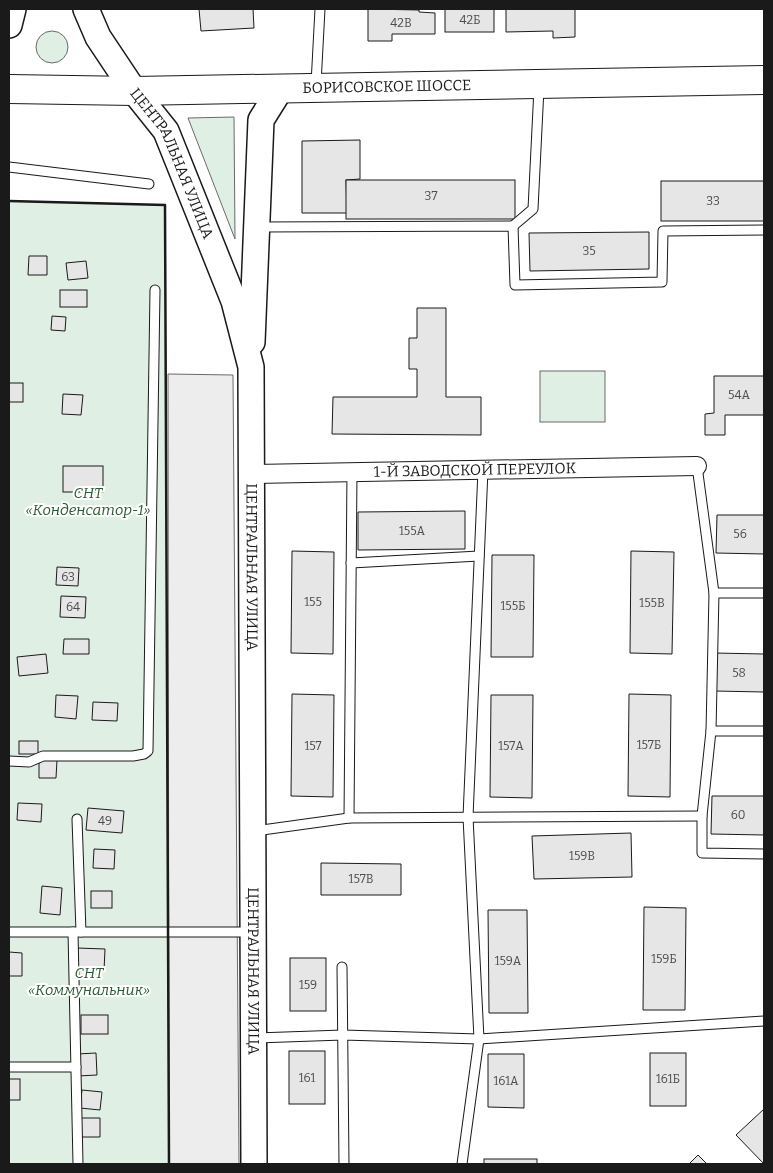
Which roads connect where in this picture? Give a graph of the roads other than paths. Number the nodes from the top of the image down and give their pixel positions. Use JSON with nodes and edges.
{"nodes":[{"id":1,"x":13,"y":9,"type":"edge"},
{"id":2,"x":86,"y":9,"type":"edge"},
{"id":3,"x":320,"y":9,"type":"edge"},
{"id":4,"x":9,"y":25,"type":"edge"},
{"id":5,"x":764,"y":80,"type":"edge"},
{"id":6,"x":539,"y":84,"type":"junction"},
{"id":7,"x":316,"y":87,"type":"junction"},
{"id":8,"x":281,"y":88,"type":"junction"},
{"id":9,"x":9,"y":89,"type":"edge"},
{"id":10,"x":134,"y":90,"type":"junction"},
{"id":11,"x":9,"y":167,"type":"edge"},
{"id":12,"x":149,"y":184,"type":"dead end"},
{"id":13,"x":513,"y":226,"type":"junction"},
{"id":14,"x":256,"y":227,"type":"junction"},
{"id":15,"x":764,"y":230,"type":"edge"},
{"id":16,"x":155,"y":290,"type":"dead end"},
{"id":17,"x":251,"y":367,"type":"junction"},
{"id":18,"x":697,"y":466,"type":"joint"},
{"id":19,"x":483,"y":470,"type":"junction"},
{"id":20,"x":352,"y":472,"type":"junction"},
{"id":21,"x":252,"y":474,"type":"junction"},
{"id":22,"x":479,"y":556,"type":"junction"},
{"id":23,"x":351,"y":563,"type":"junction"},
{"id":24,"x":714,"y":593,"type":"junction"},
{"id":25,"x":764,"y":593,"type":"edge"},
{"id":26,"x":712,"y":731,"type":"junction"},
{"id":27,"x":764,"y":731,"type":"edge"},
{"id":28,"x":9,"y":761,"type":"edge"},
{"id":29,"x":702,"y":816,"type":"junction"},
{"id":30,"x":468,"y":817,"type":"junction"},
{"id":31,"x":349,"y":818,"type":"junction"},
{"id":32,"x":77,"y":819,"type":"dead end"},
{"id":33,"x":253,"y":832,"type":"junction"},
{"id":34,"x":764,"y":854,"type":"edge"},
{"id":35,"x":9,"y":932,"type":"edge"},
{"id":36,"x":77,"y":932,"type":"junction"},
{"id":37,"x":253,"y":932,"type":"junction"},
{"id":38,"x":342,"y":967,"type":"dead end"},
{"id":39,"x":764,"y":1021,"type":"edge"},
{"id":40,"x":343,"y":1035,"type":"junction"},
{"id":41,"x":253,"y":1038,"type":"junction"},
{"id":42,"x":478,"y":1040,"type":"junction"},
{"id":43,"x":9,"y":1067,"type":"edge"},
{"id":44,"x":76,"y":1067,"type":"junction"},
{"id":45,"x":78,"y":1164,"type":"edge"},
{"id":46,"x":254,"y":1164,"type":"edge"},
{"id":47,"x":344,"y":1164,"type":"edge"},
{"id":48,"x":462,"y":1164,"type":"edge"}],
"edges":[{"from":1,"to":4,"type":"street"},
{"from":2,"to":10,"type":"street","name":"ЦЕНТРАЛЬНАЯ УЛИЦА"},
{"from":3,"to":7,"type":"lane"},
{"from":5,"to":6,"type":"main road","name":"БОРИСОВСКОЕ ШОССЕ"},
{"from":6,"to":7,"type":"main road","name":"БОРИСОВСКОЕ ШОССЕ"},
{"from":6,"to":13,"type":"lane"},
{"from":7,"to":8,"type":"main road","name":"БОРИСОВСКОЕ ШОССЕ"},
{"from":8,"to":10,"type":"main road","name":"БОРИСОВСКОЕ ШОССЕ"},
{"from":8,"to":14,"type":"street"},
{"from":9,"to":10,"type":"main road","name":"БОРИСОВСКОЕ ШОССЕ"},
{"from":10,"to":17,"type":"street","name":"ЦЕНТРАЛЬНАЯ УЛИЦА"},
{"from":11,"to":12,"type":"lane"},
{"from":13,"to":14,"type":"lane"},
{"from":13,"to":15,"type":"lane"},
{"from":14,"to":17,"type":"street"},
{"from":16,"to":28,"type":"lane"},
{"from":17,"to":21,"type":"street","name":"ЦЕНТРАЛЬНАЯ УЛИЦА"},
{"from":18,"to":19,"type":"street","name":"1-Й ЗАВОДСКОЙ ПЕРЕУЛОК"},
{"from":18,"to":24,"type":"lane"},
{"from":19,"to":20,"type":"street","name":"1-Й ЗАВОДСКОЙ ПЕРЕУЛОК"},
{"from":19,"to":22,"type":"lane"},
{"from":20,"to":21,"type":"street","name":"1-Й ЗАВОДСКОЙ ПЕРЕУЛОК"},
{"from":20,"to":23,"type":"lane"},
{"from":21,"to":33,"type":"street","name":"ЦЕНТРАЛЬНАЯ УЛИЦА"},
{"from":22,"to":23,"type":"lane"},
{"from":22,"to":30,"type":"lane"},
{"from":23,"to":31,"type":"lane"},
{"from":24,"to":25,"type":"lane"},
{"from":24,"to":26,"type":"lane"},
{"from":26,"to":27,"type":"lane"},
{"from":26,"to":29,"type":"lane"},
{"from":29,"to":30,"type":"lane"},
{"from":29,"to":34,"type":"lane"},
{"from":30,"to":31,"type":"lane"},
{"from":30,"to":42,"type":"lane"},
{"from":31,"to":33,"type":"lane"},
{"from":32,"to":36,"type":"lane"},
{"from":33,"to":37,"type":"street","name":"ЦЕНТРАЛЬНАЯ УЛИЦА"},
{"from":35,"to":36,"type":"lane"},
{"from":36,"to":37,"type":"lane"},
{"from":36,"to":44,"type":"lane"},
{"from":37,"to":41,"type":"street","name":"ЦЕНТРАЛЬНАЯ УЛИЦА"},
{"from":38,"to":40,"type":"lane"},
{"from":39,"to":42,"type":"lane"},
{"from":40,"to":41,"type":"lane"},
{"from":40,"to":42,"type":"lane"},
{"from":40,"to":47,"type":"lane"},
{"from":41,"to":46,"type":"street","name":"ЦЕНТРАЛЬНАЯ УЛИЦА"},
{"from":42,"to":48,"type":"lane"},
{"from":43,"to":44,"type":"lane"},
{"from":44,"to":45,"type":"lane"}]}
